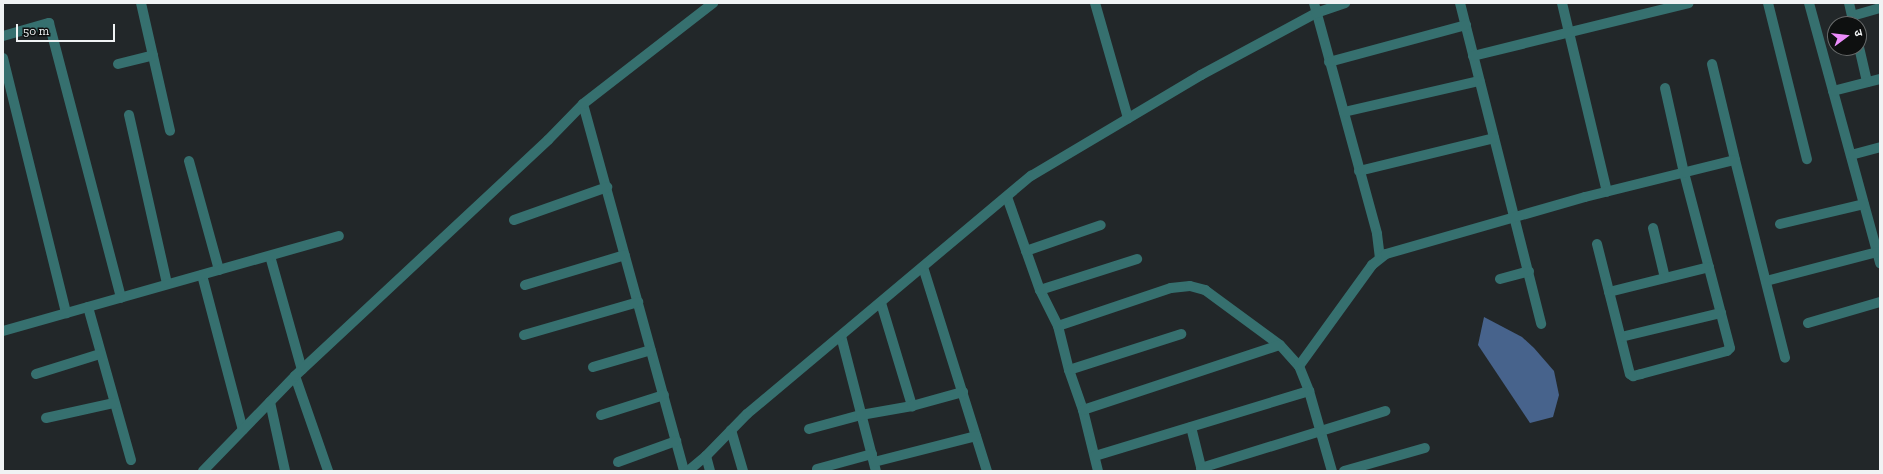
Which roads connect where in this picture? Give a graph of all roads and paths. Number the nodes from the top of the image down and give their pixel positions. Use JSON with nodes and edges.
{"nodes":[{"id":1,"x":141,"y":3,"type":"edge"},
{"id":2,"x":714,"y":3,"type":"edge"},
{"id":3,"x":1095,"y":3,"type":"edge"},
{"id":4,"x":1345,"y":3,"type":"edge"},
{"id":5,"x":1460,"y":3,"type":"edge"},
{"id":6,"x":1562,"y":3,"type":"edge"},
{"id":7,"x":1689,"y":3,"type":"edge"},
{"id":8,"x":1768,"y":3,"type":"edge"},
{"id":9,"x":1810,"y":3,"type":"edge"},
{"id":10,"x":1850,"y":3,"type":"edge"},
{"id":11,"x":1676,"y":5,"type":"edge"},
{"id":12,"x":1315,"y":8,"type":"edge"},
{"id":13,"x":1880,"y":8,"type":"edge"},
{"id":14,"x":1852,"y":16,"type":"edge"},
{"id":15,"x":1862,"y":16,"type":"edge"},
{"id":16,"x":1466,"y":25,"type":"junction"},
{"id":17,"x":1570,"y":32,"type":"junction"},
{"id":18,"x":3,"y":36,"type":"edge"},
{"id":19,"x":153,"y":55,"type":"junction"},
{"id":20,"x":1473,"y":56,"type":"junction"},
{"id":21,"x":1861,"y":56,"type":"edge"},
{"id":22,"x":3,"y":58,"type":"edge"},
{"id":23,"x":1329,"y":62,"type":"junction"},
{"id":24,"x":118,"y":64,"type":"dead end"},
{"id":25,"x":1712,"y":64,"type":"dead end"},
{"id":26,"x":1880,"y":79,"type":"edge"},
{"id":27,"x":1479,"y":81,"type":"junction"},
{"id":28,"x":1867,"y":82,"type":"junction"},
{"id":29,"x":1665,"y":88,"type":"dead end"},
{"id":30,"x":1834,"y":91,"type":"junction"},
{"id":31,"x":583,"y":104,"type":"junction"},
{"id":32,"x":1344,"y":112,"type":"junction"},
{"id":33,"x":129,"y":115,"type":"dead end"},
{"id":34,"x":1128,"y":118,"type":"junction"},
{"id":35,"x":170,"y":131,"type":"dead end"},
{"id":36,"x":1494,"y":138,"type":"junction"},
{"id":37,"x":1880,"y":147,"type":"edge"},
{"id":38,"x":1851,"y":155,"type":"junction"},
{"id":39,"x":1807,"y":159,"type":"dead end"},
{"id":40,"x":1735,"y":160,"type":"junction"},
{"id":41,"x":189,"y":161,"type":"dead end"},
{"id":42,"x":1359,"y":171,"type":"junction"},
{"id":43,"x":1684,"y":173,"type":"junction"},
{"id":44,"x":607,"y":187,"type":"junction"},
{"id":45,"x":1607,"y":192,"type":"junction"},
{"id":46,"x":1007,"y":196,"type":"junction"},
{"id":47,"x":1864,"y":204,"type":"junction"},
{"id":48,"x":1514,"y":217,"type":"junction"},
{"id":49,"x":514,"y":220,"type":"dead end"},
{"id":50,"x":1780,"y":224,"type":"dead end"},
{"id":51,"x":1101,"y":225,"type":"dead end"},
{"id":52,"x":1653,"y":228,"type":"dead end"},
{"id":53,"x":339,"y":236,"type":"dead end"},
{"id":54,"x":1597,"y":244,"type":"dead end"},
{"id":55,"x":1026,"y":251,"type":"junction"},
{"id":56,"x":1877,"y":252,"type":"junction"},
{"id":57,"x":625,"y":255,"type":"junction"},
{"id":58,"x":270,"y":256,"type":"junction"},
{"id":59,"x":1380,"y":257,"type":"junction"},
{"id":60,"x":1137,"y":260,"type":"dead end"},
{"id":61,"x":1880,"y":263,"type":"edge"},
{"id":62,"x":1709,"y":267,"type":"junction"},
{"id":63,"x":923,"y":268,"type":"junction"},
{"id":64,"x":219,"y":270,"type":"junction"},
{"id":65,"x":1529,"y":271,"type":"junction"},
{"id":66,"x":202,"y":275,"type":"junction"},
{"id":67,"x":1666,"y":278,"type":"junction"},
{"id":68,"x":1500,"y":279,"type":"dead end"},
{"id":69,"x":1766,"y":281,"type":"junction"},
{"id":70,"x":168,"y":284,"type":"junction"},
{"id":71,"x":525,"y":285,"type":"dead end"},
{"id":72,"x":1040,"y":290,"type":"junction"},
{"id":73,"x":1609,"y":292,"type":"junction"},
{"id":74,"x":121,"y":298,"type":"junction"},
{"id":75,"x":638,"y":302,"type":"junction"},
{"id":76,"x":1880,"y":302,"type":"edge"},
{"id":77,"x":881,"y":303,"type":"junction"},
{"id":78,"x":88,"y":307,"type":"junction"},
{"id":79,"x":66,"y":313,"type":"junction"},
{"id":80,"x":1721,"y":313,"type":"junction"},
{"id":81,"x":1808,"y":323,"type":"dead end"},
{"id":82,"x":1541,"y":324,"type":"dead end"},
{"id":83,"x":1058,"y":326,"type":"junction"},
{"id":84,"x":3,"y":331,"type":"edge"},
{"id":85,"x":1181,"y":334,"type":"dead end"},
{"id":86,"x":524,"y":335,"type":"dead end"},
{"id":87,"x":841,"y":336,"type":"junction"},
{"id":88,"x":1621,"y":337,"type":"junction"},
{"id":89,"x":1280,"y":345,"type":"junction"},
{"id":90,"x":651,"y":350,"type":"junction"},
{"id":91,"x":100,"y":354,"type":"junction"},
{"id":92,"x":1785,"y":358,"type":"dead end"},
{"id":93,"x":1299,"y":366,"type":"junction"},
{"id":94,"x":593,"y":367,"type":"dead end"},
{"id":95,"x":1068,"y":370,"type":"junction"},
{"id":96,"x":299,"y":373,"type":"junction"},
{"id":97,"x":36,"y":374,"type":"dead end"},
{"id":98,"x":1309,"y":391,"type":"junction"},
{"id":99,"x":963,"y":392,"type":"junction"},
{"id":100,"x":664,"y":395,"type":"junction"},
{"id":101,"x":270,"y":402,"type":"junction"},
{"id":102,"x":114,"y":403,"type":"junction"},
{"id":103,"x":912,"y":406,"type":"junction"},
{"id":104,"x":1083,"y":410,"type":"junction"},
{"id":105,"x":1386,"y":411,"type":"dead end"},
{"id":106,"x":601,"y":415,"type":"dead end"},
{"id":107,"x":861,"y":415,"type":"junction"},
{"id":108,"x":46,"y":418,"type":"dead end"},
{"id":109,"x":1191,"y":427,"type":"junction"},
{"id":110,"x":809,"y":429,"type":"dead end"},
{"id":111,"x":243,"y":430,"type":"junction"},
{"id":112,"x":731,"y":430,"type":"junction"},
{"id":113,"x":1320,"y":432,"type":"junction"},
{"id":114,"x":976,"y":436,"type":"junction"},
{"id":115,"x":676,"y":441,"type":"junction"},
{"id":116,"x":1425,"y":448,"type":"dead end"},
{"id":117,"x":706,"y":456,"type":"junction"},
{"id":118,"x":1095,"y":456,"type":"junction"},
{"id":119,"x":131,"y":460,"type":"dead end"},
{"id":120,"x":618,"y":462,"type":"dead end"},
{"id":121,"x":874,"y":462,"type":"edge"},
{"id":122,"x":817,"y":469,"type":"dead end"},
{"id":123,"x":1202,"y":470,"type":"edge"},
{"id":124,"x":203,"y":471,"type":"edge"},
{"id":125,"x":285,"y":471,"type":"edge"},
{"id":126,"x":328,"y":471,"type":"edge"},
{"id":127,"x":684,"y":471,"type":"edge"},
{"id":128,"x":688,"y":471,"type":"edge"},
{"id":129,"x":710,"y":471,"type":"edge"},
{"id":130,"x":743,"y":471,"type":"edge"},
{"id":131,"x":988,"y":471,"type":"edge"},
{"id":132,"x":1098,"y":471,"type":"edge"},
{"id":133,"x":1332,"y":471,"type":"edge"},
{"id":134,"x":1344,"y":471,"type":"edge"}],
"edges":[{"from":1,"to":19,"type":"street"},
{"from":2,"to":31,"type":"street"},
{"from":3,"to":34,"type":"street"},
{"from":4,"to":12,"type":"street"},
{"from":5,"to":16,"type":"street"},
{"from":6,"to":17,"type":"street"},
{"from":7,"to":11,"type":"street"},
{"from":8,"to":39,"type":"street"},
{"from":9,"to":30,"type":"street"},
{"from":10,"to":14,"type":"street"},
{"from":11,"to":17,"type":"street"},
{"from":12,"to":23,"type":"street"},
{"from":12,"to":34,"type":"street"},
{"from":13,"to":15,"type":"street"},
{"from":16,"to":20,"type":"street"},
{"from":16,"to":23,"type":"street"},
{"from":17,"to":20,"type":"street"},
{"from":17,"to":45,"type":"street"},
{"from":18,"to":74,"type":"street"},
{"from":19,"to":24,"type":"street"},
{"from":19,"to":35,"type":"street"},
{"from":20,"to":27,"type":"street"},
{"from":21,"to":28,"type":"street"},
{"from":22,"to":79,"type":"street"},
{"from":23,"to":32,"type":"street"},
{"from":25,"to":40,"type":"street"},
{"from":26,"to":28,"type":"street"},
{"from":27,"to":32,"type":"street"},
{"from":27,"to":36,"type":"street"},
{"from":28,"to":30,"type":"street"},
{"from":29,"to":43,"type":"street"},
{"from":30,"to":38,"type":"street"},
{"from":31,"to":44,"type":"street"},
{"from":31,"to":96,"type":"street"},
{"from":32,"to":42,"type":"street"},
{"from":33,"to":70,"type":"street"},
{"from":34,"to":46,"type":"street"},
{"from":36,"to":42,"type":"street"},
{"from":36,"to":48,"type":"street"},
{"from":37,"to":38,"type":"street"},
{"from":38,"to":47,"type":"street"},
{"from":40,"to":43,"type":"street"},
{"from":40,"to":69,"type":"street"},
{"from":41,"to":64,"type":"street"},
{"from":42,"to":59,"type":"street"},
{"from":43,"to":45,"type":"street"},
{"from":43,"to":62,"type":"street"},
{"from":44,"to":49,"type":"street"},
{"from":44,"to":57,"type":"street"},
{"from":45,"to":48,"type":"street"},
{"from":46,"to":55,"type":"street"},
{"from":46,"to":63,"type":"street"},
{"from":47,"to":50,"type":"street"},
{"from":47,"to":56,"type":"street"},
{"from":48,"to":59,"type":"street"},
{"from":48,"to":65,"type":"street"},
{"from":51,"to":55,"type":"street"},
{"from":52,"to":67,"type":"street"},
{"from":53,"to":58,"type":"street"},
{"from":54,"to":73,"type":"street"},
{"from":55,"to":72,"type":"street"},
{"from":56,"to":61,"type":"street"},
{"from":56,"to":69,"type":"street"},
{"from":57,"to":71,"type":"street"},
{"from":57,"to":75,"type":"street"},
{"from":58,"to":64,"type":"street"},
{"from":58,"to":96,"type":"street"},
{"from":59,"to":93,"type":"street"},
{"from":60,"to":72,"type":"street"},
{"from":62,"to":67,"type":"street"},
{"from":62,"to":80,"type":"street"},
{"from":63,"to":77,"type":"street"},
{"from":63,"to":99,"type":"street"},
{"from":64,"to":66,"type":"street"},
{"from":65,"to":68,"type":"street"},
{"from":65,"to":82,"type":"street"},
{"from":66,"to":70,"type":"street"},
{"from":66,"to":111,"type":"street"},
{"from":67,"to":73,"type":"street"},
{"from":69,"to":92,"type":"street"},
{"from":70,"to":74,"type":"street"},
{"from":72,"to":83,"type":"street"},
{"from":73,"to":88,"type":"street"},
{"from":74,"to":78,"type":"street"},
{"from":75,"to":86,"type":"street"},
{"from":75,"to":90,"type":"street"},
{"from":76,"to":81,"type":"street"},
{"from":77,"to":87,"type":"street"},
{"from":77,"to":103,"type":"street"},
{"from":78,"to":79,"type":"street"},
{"from":78,"to":91,"type":"street"},
{"from":79,"to":84,"type":"street"},
{"from":80,"to":88,"type":"street"},
{"from":80,"to":88,"type":"street"},
{"from":83,"to":89,"type":"street"},
{"from":83,"to":95,"type":"street"},
{"from":85,"to":95,"type":"street"},
{"from":87,"to":107,"type":"street"},
{"from":87,"to":112,"type":"street"},
{"from":89,"to":93,"type":"street"},
{"from":89,"to":104,"type":"street"},
{"from":90,"to":94,"type":"street"},
{"from":90,"to":100,"type":"street"},
{"from":91,"to":97,"type":"street"},
{"from":91,"to":102,"type":"street"},
{"from":93,"to":98,"type":"street"},
{"from":95,"to":104,"type":"street"},
{"from":96,"to":101,"type":"street"},
{"from":96,"to":126,"type":"street"},
{"from":98,"to":109,"type":"street"},
{"from":98,"to":113,"type":"street"},
{"from":99,"to":103,"type":"street"},
{"from":99,"to":114,"type":"street"},
{"from":100,"to":106,"type":"street"},
{"from":100,"to":115,"type":"street"},
{"from":101,"to":111,"type":"street"},
{"from":101,"to":125,"type":"street"},
{"from":102,"to":108,"type":"street"},
{"from":102,"to":119,"type":"street"},
{"from":103,"to":107,"type":"street"},
{"from":104,"to":118,"type":"street"},
{"from":105,"to":113,"type":"street"},
{"from":107,"to":110,"type":"street"},
{"from":107,"to":121,"type":"street"},
{"from":109,"to":118,"type":"street"},
{"from":109,"to":123,"type":"street"},
{"from":111,"to":124,"type":"street"},
{"from":112,"to":117,"type":"street"},
{"from":112,"to":130,"type":"street"},
{"from":113,"to":123,"type":"street"},
{"from":113,"to":133,"type":"street"},
{"from":114,"to":121,"type":"street"},
{"from":114,"to":131,"type":"street"},
{"from":115,"to":120,"type":"street"},
{"from":115,"to":127,"type":"street"},
{"from":116,"to":134,"type":"street"},
{"from":117,"to":128,"type":"street"},
{"from":117,"to":129,"type":"street"},
{"from":118,"to":132,"type":"street"},
{"from":121,"to":122,"type":"street"}]}
